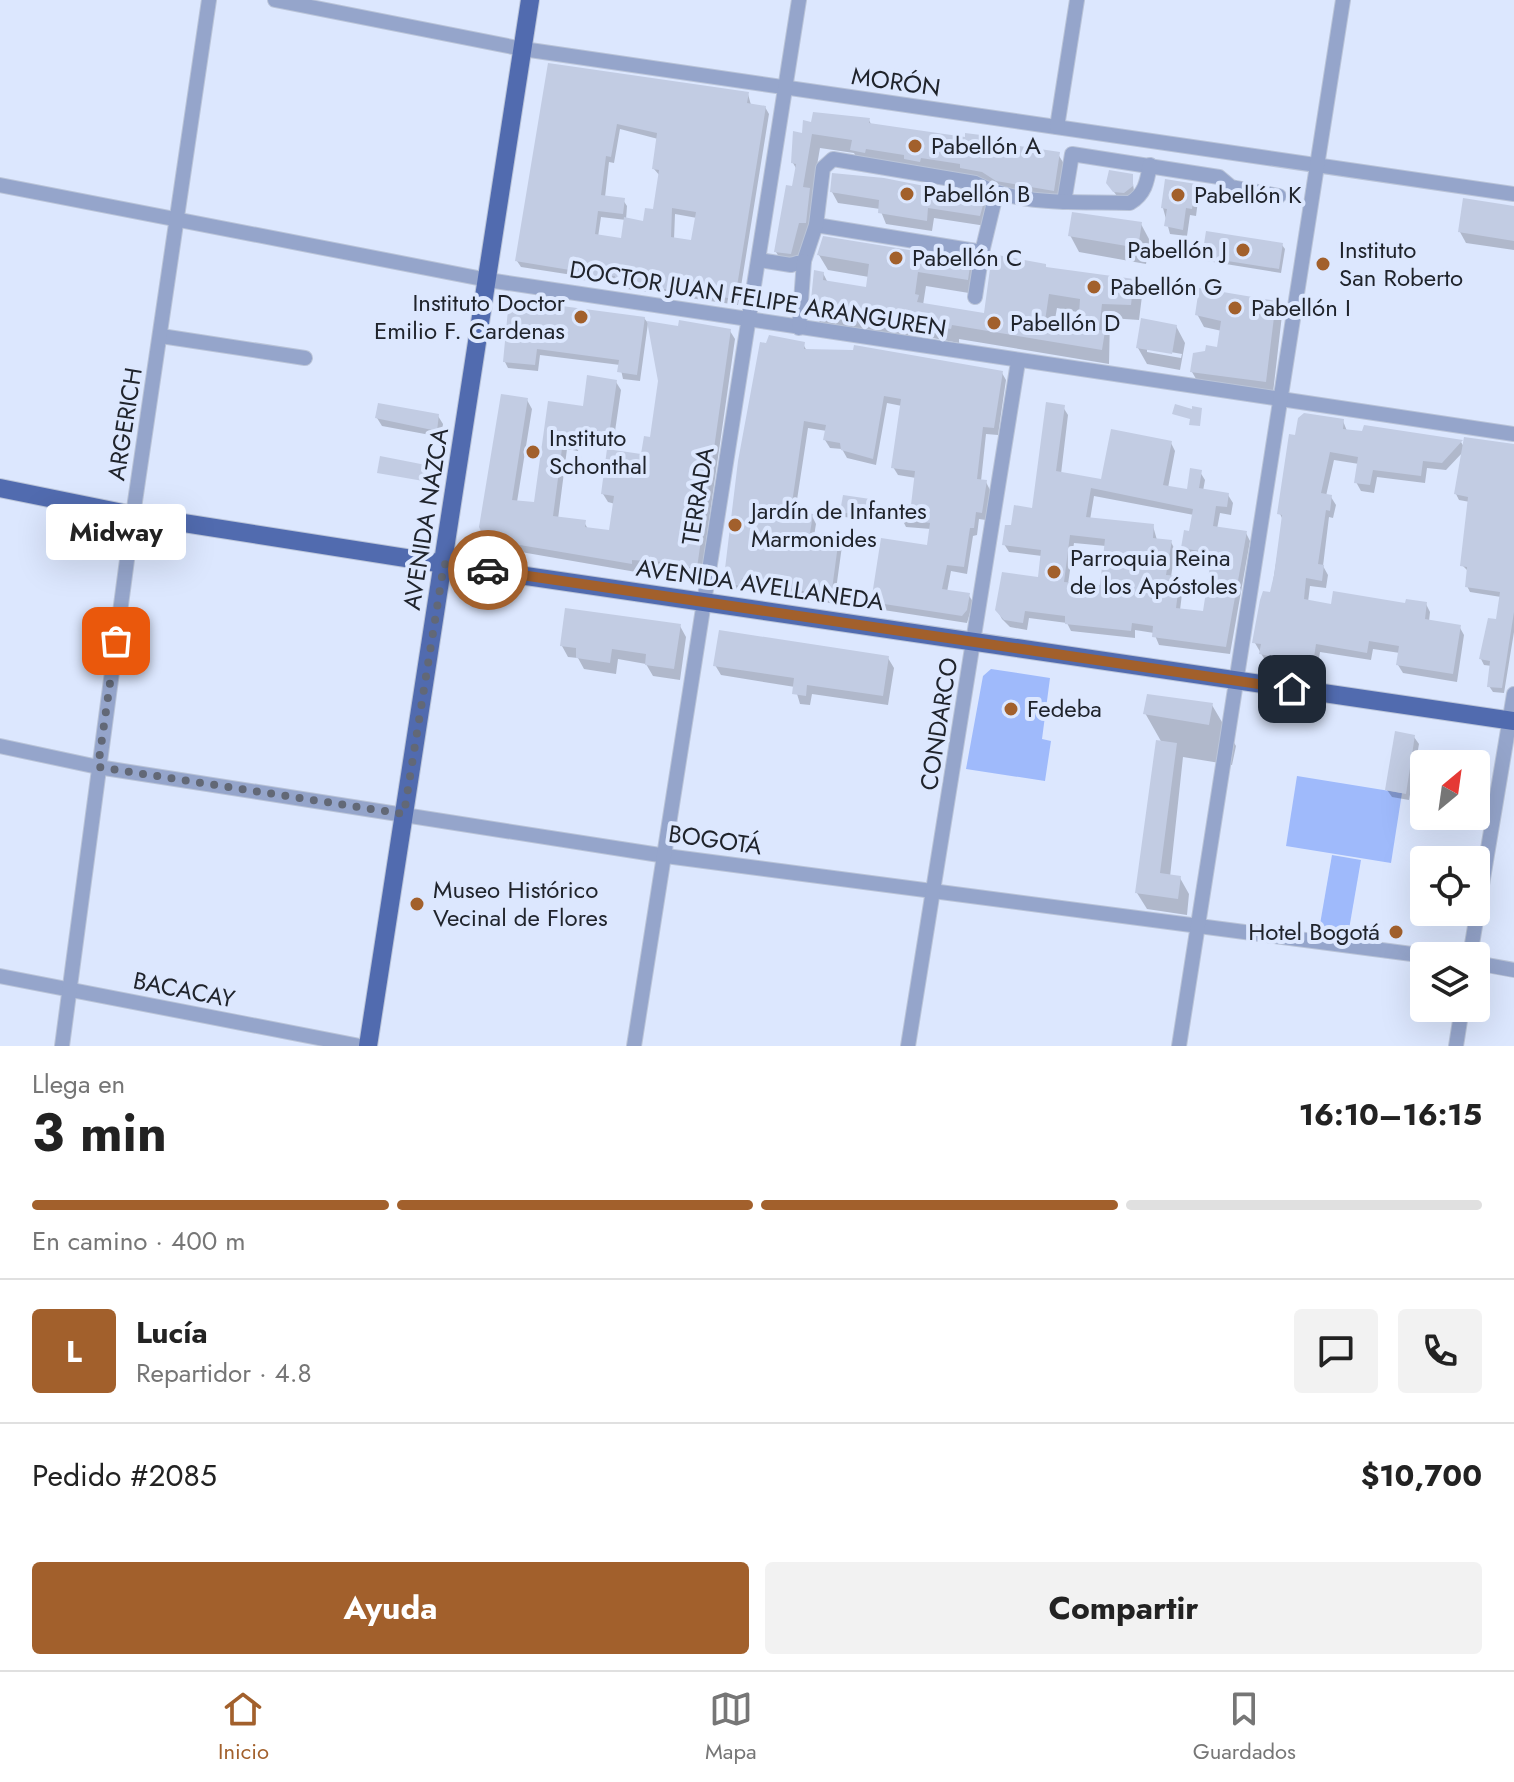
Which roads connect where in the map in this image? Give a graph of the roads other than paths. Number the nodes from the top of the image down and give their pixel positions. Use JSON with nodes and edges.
{"nodes":[{"id":1,"x":209,"y":0,"type":"edge"},
{"id":2,"x":275,"y":0,"type":"edge"},
{"id":3,"x":530,"y":0,"type":"edge"},
{"id":4,"x":799,"y":0,"type":"edge"},
{"id":5,"x":1077,"y":0,"type":"edge"},
{"id":6,"x":1343,"y":0,"type":"edge"},
{"id":7,"x":523,"y":49,"type":"junction"},
{"id":8,"x":786,"y":88,"type":"junction"},
{"id":9,"x":1057,"y":127,"type":"junction"},
{"id":10,"x":1150,"y":165,"type":"junction"},
{"id":11,"x":1316,"y":165,"type":"junction"},
{"id":12,"x":0,"y":185,"type":"edge"},
{"id":13,"x":996,"y":194,"type":"junction"},
{"id":14,"x":1514,"y":194,"type":"edge"},
{"id":15,"x":1279,"y":196,"type":"dead end"},
{"id":16,"x":1064,"y":202,"type":"junction"},
{"id":17,"x":179,"y":222,"type":"junction"},
{"id":18,"x":816,"y":225,"type":"junction"},
{"id":19,"x":982,"y":252,"type":"junction"},
{"id":20,"x":759,"y":260,"type":"junction"},
{"id":21,"x":804,"y":261,"type":"junction"},
{"id":22,"x":488,"y":280,"type":"junction"},
{"id":23,"x":975,"y":297,"type":"dead end"},
{"id":24,"x":748,"y":321,"type":"junction"},
{"id":25,"x":799,"y":328,"type":"junction"},
{"id":26,"x":161,"y":336,"type":"junction"},
{"id":27,"x":305,"y":358,"type":"dead end"},
{"id":28,"x":1018,"y":362,"type":"junction"},
{"id":29,"x":1282,"y":399,"type":"junction"},
{"id":30,"x":1514,"y":434,"type":"edge"},
{"id":31,"x":0,"y":488,"type":"edge"},
{"id":32,"x":133,"y":515,"type":"junction"},
{"id":33,"x":444,"y":564,"type":"junction"},
{"id":34,"x":704,"y":601,"type":"junction"},
{"id":35,"x":975,"y":641,"type":"junction"},
{"id":36,"x":1235,"y":680,"type":"junction"},
{"id":37,"x":1514,"y":694,"type":"edge"},
{"id":38,"x":1512,"y":720,"type":"edge"},
{"id":39,"x":0,"y":746,"type":"edge"},
{"id":40,"x":98,"y":767,"type":"junction"},
{"id":41,"x":404,"y":814,"type":"junction"},
{"id":42,"x":666,"y":856,"type":"junction"},
{"id":43,"x":934,"y":891,"type":"junction"},
{"id":44,"x":1199,"y":924,"type":"junction"},
{"id":45,"x":1472,"y":942,"type":"edge"},
{"id":46,"x":1410,"y":954,"type":"edge"},
{"id":47,"x":1490,"y":966,"type":"edge"},
{"id":48,"x":1514,"y":970,"type":"edge"},
{"id":49,"x":0,"y":976,"type":"edge"},
{"id":50,"x":70,"y":991,"type":"junction"},
{"id":51,"x":1460,"y":1022,"type":"edge"},
{"id":52,"x":62,"y":1046,"type":"edge"},
{"id":53,"x":360,"y":1046,"type":"edge"},
{"id":54,"x":368,"y":1046,"type":"edge"},
{"id":55,"x":634,"y":1046,"type":"edge"},
{"id":56,"x":908,"y":1046,"type":"edge"},
{"id":57,"x":1179,"y":1046,"type":"edge"},
{"id":58,"x":1456,"y":1046,"type":"edge"}],
"edges":[{"from":1,"to":17,"type":"street","name":"ARGERICH"},
{"from":2,"to":7,"type":"street","name":"MORÓN"},
{"from":3,"to":7,"type":"main road","name":"AVENIDA NAZCA"},
{"from":4,"to":8,"type":"street","name":"TERRADA"},
{"from":5,"to":9,"type":"street"},
{"from":6,"to":11,"type":"street"},
{"from":7,"to":8,"type":"street","name":"MORÓN"},
{"from":7,"to":22,"type":"main road","name":"AVENIDA NAZCA"},
{"from":8,"to":9,"type":"street","name":"MORÓN"},
{"from":8,"to":20,"type":"street","name":"TERRADA"},
{"from":9,"to":11,"type":"street","name":"MORÓN"},
{"from":10,"to":15,"type":"street"},
{"from":10,"to":16,"type":"street"},
{"from":10,"to":16,"type":"street"},
{"from":11,"to":14,"type":"street","name":"MORÓN"},
{"from":11,"to":29,"type":"street"},
{"from":12,"to":17,"type":"street","name":"DOCTOR JUAN FELIPE ARANGUREN"},
{"from":13,"to":16,"type":"street"},
{"from":13,"to":18,"type":"street"},
{"from":13,"to":19,"type":"street"},
{"from":17,"to":22,"type":"street","name":"DOCTOR JUAN FELIPE ARANGUREN"},
{"from":17,"to":26,"type":"street","name":"ARGERICH"},
{"from":18,"to":19,"type":"street"},
{"from":18,"to":21,"type":"street"},
{"from":19,"to":23,"type":"street"},
{"from":20,"to":21,"type":"street"},
{"from":20,"to":24,"type":"street","name":"TERRADA"},
{"from":21,"to":25,"type":"street"},
{"from":22,"to":24,"type":"street","name":"DOCTOR JUAN FELIPE ARANGUREN"},
{"from":22,"to":33,"type":"main road","name":"AVENIDA NAZCA"},
{"from":24,"to":25,"type":"street","name":"DOCTOR JUAN FELIPE ARANGUREN"},
{"from":24,"to":34,"type":"street","name":"TERRADA"},
{"from":25,"to":28,"type":"street","name":"DOCTOR JUAN FELIPE ARANGUREN"},
{"from":26,"to":27,"type":"street"},
{"from":26,"to":32,"type":"street","name":"ARGERICH"},
{"from":28,"to":29,"type":"street","name":"DOCTOR JUAN FELIPE ARANGUREN"},
{"from":28,"to":35,"type":"street","name":"CONDARCO"},
{"from":29,"to":30,"type":"street","name":"DOCTOR JUAN FELIPE ARANGUREN"},
{"from":29,"to":36,"type":"street"},
{"from":31,"to":32,"type":"main road","name":"AVENIDA AVELLANEDA"},
{"from":32,"to":33,"type":"main road","name":"AVENIDA AVELLANEDA"},
{"from":32,"to":40,"type":"street","name":"ARGERICH"},
{"from":33,"to":34,"type":"main road","name":"AVENIDA AVELLANEDA"},
{"from":33,"to":41,"type":"main road","name":"AVENIDA NAZCA"},
{"from":34,"to":35,"type":"main road","name":"AVENIDA AVELLANEDA"},
{"from":34,"to":42,"type":"street","name":"TERRADA"},
{"from":35,"to":36,"type":"main road","name":"AVENIDA AVELLANEDA"},
{"from":35,"to":43,"type":"street","name":"CONDARCO"},
{"from":36,"to":38,"type":"main road","name":"AVENIDA AVELLANEDA"},
{"from":36,"to":44,"type":"street"},
{"from":37,"to":38,"type":"street"},
{"from":38,"to":45,"type":"street"},
{"from":39,"to":40,"type":"street","name":"BOGOTÁ"},
{"from":40,"to":41,"type":"street","name":"BOGOTÁ"},
{"from":40,"to":50,"type":"street","name":"ARGERICH"},
{"from":41,"to":42,"type":"street","name":"BOGOTÁ"},
{"from":41,"to":54,"type":"main road","name":"AVENIDA NAZCA"},
{"from":42,"to":43,"type":"street","name":"BOGOTÁ"},
{"from":42,"to":55,"type":"street","name":"TERRADA"},
{"from":43,"to":44,"type":"street","name":"BOGOTÁ"},
{"from":43,"to":56,"type":"street","name":"CONDARCO"},
{"from":44,"to":46,"type":"street","name":"BOGOTÁ"},
{"from":44,"to":57,"type":"street"},
{"from":47,"to":48,"type":"street"},
{"from":49,"to":50,"type":"street","name":"BACACAY"},
{"from":50,"to":52,"type":"street","name":"ARGERICH"},
{"from":50,"to":53,"type":"street","name":"BACACAY"},
{"from":51,"to":58,"type":"street"}]}
